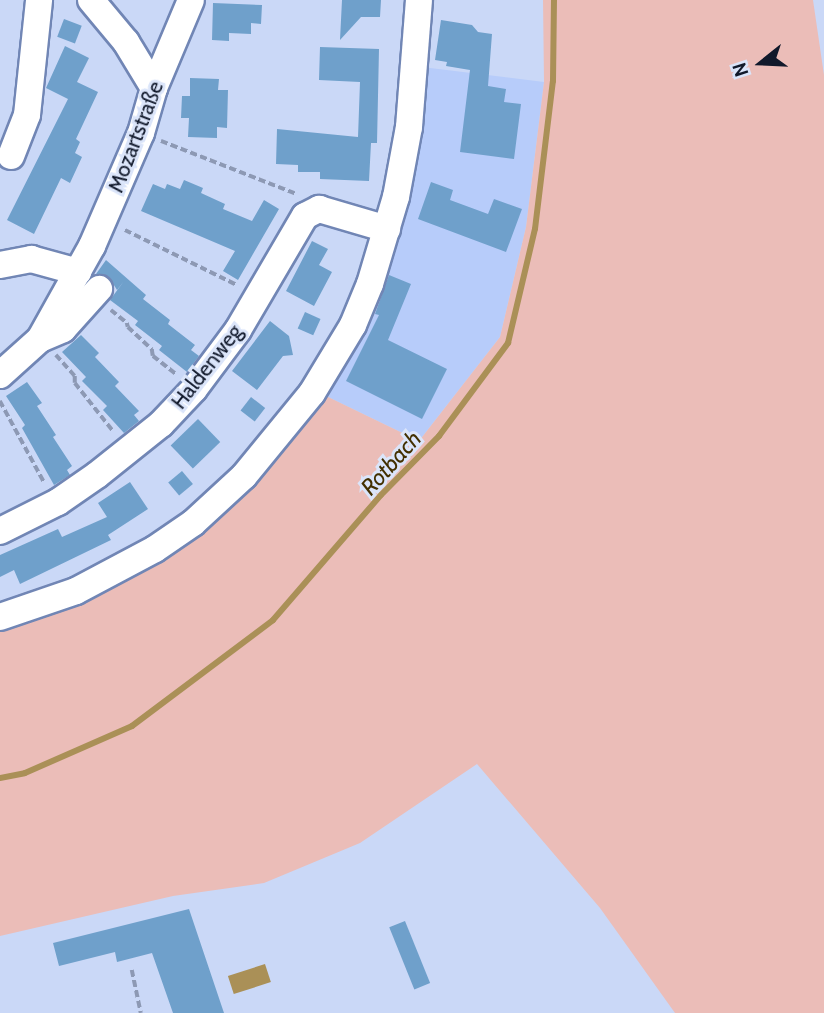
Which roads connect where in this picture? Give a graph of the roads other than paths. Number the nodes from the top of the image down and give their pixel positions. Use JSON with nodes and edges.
{"nodes":[{"id":1,"x":39,"y":0,"type":"edge"},
{"id":2,"x":91,"y":0,"type":"edge"},
{"id":3,"x":191,"y":0,"type":"edge"},
{"id":4,"x":419,"y":0,"type":"edge"},
{"id":5,"x":154,"y":88,"type":"junction"},
{"id":6,"x":11,"y":156,"type":"dead end"},
{"id":7,"x":387,"y":229,"type":"junction"},
{"id":8,"x":0,"y":265,"type":"edge"},
{"id":9,"x":78,"y":272,"type":"junction"},
{"id":10,"x":96,"y":293,"type":"road end"},
{"id":11,"x":40,"y":339,"type":"junction"},
{"id":12,"x":0,"y":375,"type":"edge"},
{"id":13,"x":0,"y":531,"type":"edge"},
{"id":14,"x":0,"y":617,"type":"edge"}],
"edges":[{"from":1,"to":6,"type":"street"},
{"from":2,"to":5,"type":"street"},
{"from":3,"to":5,"type":"street","name":"Mozartstraße"},
{"from":4,"to":7,"type":"street"},
{"from":5,"to":9,"type":"street","name":"Mozartstraße"},
{"from":7,"to":13,"type":"street","name":"Haldenweg"},
{"from":7,"to":14,"type":"street"},
{"from":8,"to":9,"type":"street"},
{"from":9,"to":11,"type":"street","name":"Mozartstraße"},
{"from":10,"to":11,"type":"street"},
{"from":11,"to":12,"type":"street"}]}
